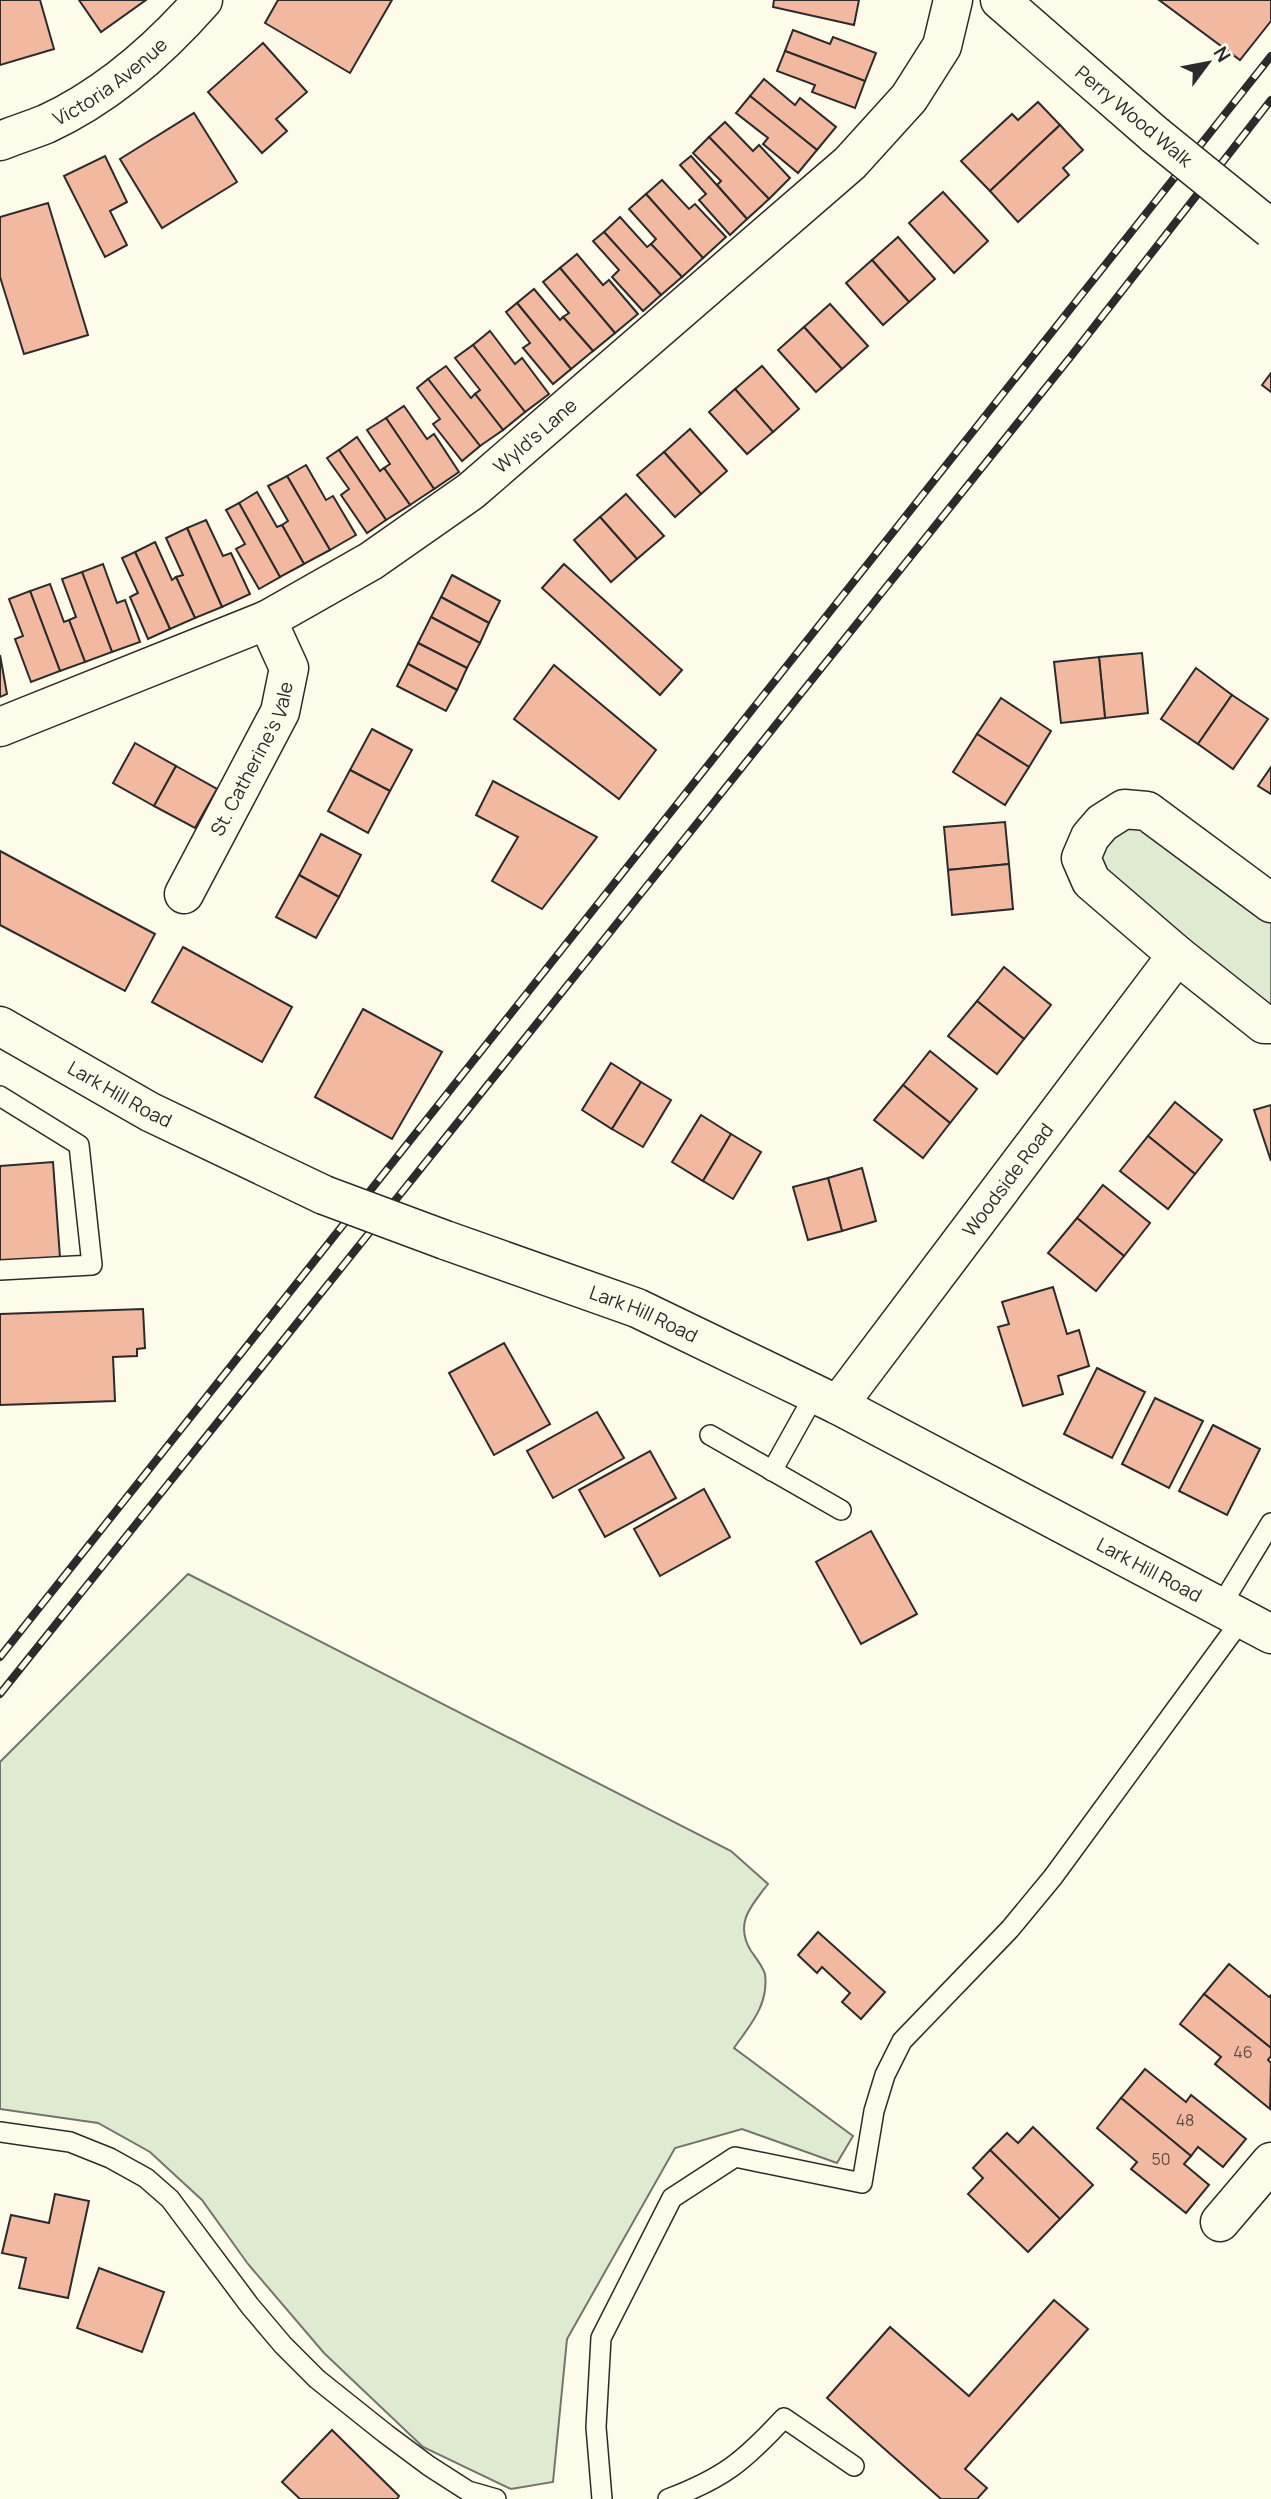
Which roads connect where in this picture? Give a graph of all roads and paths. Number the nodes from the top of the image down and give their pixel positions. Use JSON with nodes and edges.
{"nodes":[{"id":1,"x":204,"y":0,"type":"edge"},
{"id":2,"x":953,"y":0,"type":"edge"},
{"id":3,"x":1000,"y":0,"type":"edge"},
{"id":4,"x":0,"y":141,"type":"edge"},
{"id":5,"x":1271,"y":229,"type":"edge"},
{"id":6,"x":267,"y":620,"type":"junction"},
{"id":7,"x":0,"y":727,"type":"edge"},
{"id":8,"x":184,"y":894,"type":"dead end"},
{"id":9,"x":1271,"y":903,"type":"edge"},
{"id":10,"x":1177,"y":955,"type":"junction"},
{"id":11,"x":1271,"y":1024,"type":"edge"},
{"id":12,"x":0,"y":1026,"type":"edge"},
{"id":13,"x":0,"y":1096,"type":"edge"},
{"id":14,"x":0,"y":1270,"type":"edge"},
{"id":15,"x":826,"y":1400,"type":"junction"},
{"id":16,"x":710,"y":1435,"type":"dead end"},
{"id":17,"x":772,"y":1471,"type":"junction"},
{"id":18,"x":841,"y":1510,"type":"dead end"},
{"id":19,"x":1271,"y":1523,"type":"edge"},
{"id":20,"x":1244,"y":1620,"type":"edge"},
{"id":21,"x":0,"y":2132,"type":"edge"},
{"id":22,"x":1271,"y":2162,"type":"edge"},
{"id":23,"x":1220,"y":2221,"type":"dead end"},
{"id":24,"x":854,"y":2466,"type":"dead end"},
{"id":25,"x":496,"y":2499,"type":"edge"},
{"id":26,"x":602,"y":2499,"type":"edge"},
{"id":27,"x":668,"y":2499,"type":"edge"}],
"edges":[{"from":1,"to":4,"type":"street","name":"Victoria Avenue"},
{"from":2,"to":6,"type":"street","name":"Wyld's Lane"},
{"from":3,"to":5,"type":"street","name":"Perry Wood Walk","bridge":true},
{"from":6,"to":7,"type":"street","name":"Wyld's Lane"},
{"from":6,"to":8,"type":"street","name":"St. Catherine's Vale"},
{"from":9,"to":10,"type":"street"},
{"from":10,"to":11,"type":"street"},
{"from":10,"to":15,"type":"street","name":"Woodside Road"},
{"from":12,"to":15,"type":"street","name":"Lark Hill Road","bridge":true},
{"from":13,"to":14,"type":"lane"},
{"from":15,"to":17,"type":"lane"},
{"from":15,"to":20,"type":"street","name":"Lark Hill Road"},
{"from":16,"to":17,"type":"lane"},
{"from":17,"to":18,"type":"lane"},
{"from":19,"to":20,"type":"lane"},
{"from":20,"to":26,"type":"lane"},
{"from":21,"to":25,"type":"lane"},
{"from":22,"to":23,"type":"street"},
{"from":24,"to":27,"type":"lane"}]}
